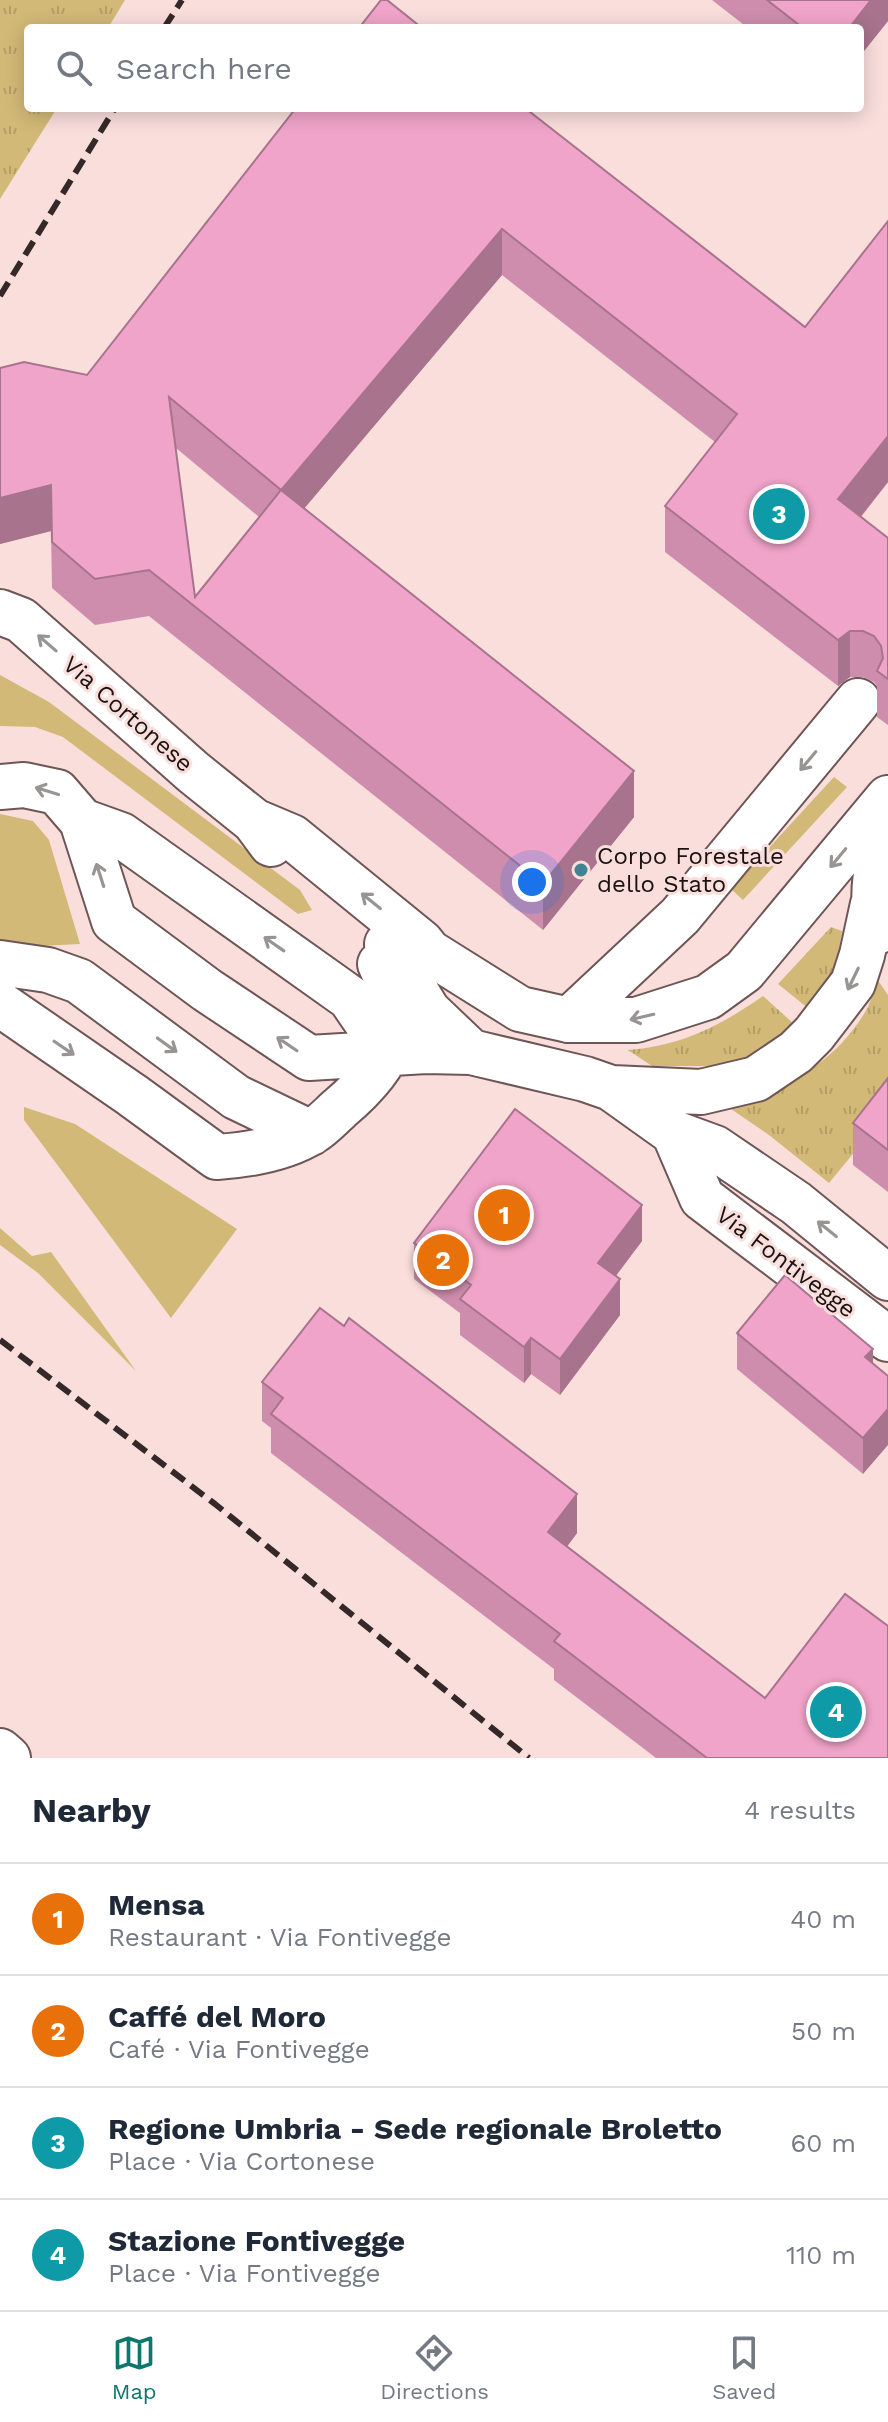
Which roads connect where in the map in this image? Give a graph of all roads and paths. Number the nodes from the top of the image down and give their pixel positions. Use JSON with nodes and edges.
{"nodes":[{"id":1,"x":0,"y":612,"type":"edge"},
{"id":2,"x":858,"y":701,"type":"dead end"},
{"id":3,"x":0,"y":787,"type":"edge"},
{"id":4,"x":888,"y":798,"type":"edge"},
{"id":5,"x":888,"y":820,"type":"edge"},
{"id":6,"x":82,"y":821,"type":"junction"},
{"id":7,"x":254,"y":821,"type":"junction"},
{"id":8,"x":873,"y":904,"type":"junction"},
{"id":9,"x":377,"y":940,"type":"junction"},
{"id":10,"x":888,"y":950,"type":"edge"},
{"id":11,"x":429,"y":952,"type":"junction"},
{"id":12,"x":0,"y":963,"type":"edge"},
{"id":13,"x":0,"y":1004,"type":"edge"},
{"id":14,"x":569,"y":1020,"type":"junction"},
{"id":15,"x":471,"y":1052,"type":"junction"},
{"id":16,"x":389,"y":1055,"type":"junction"},
{"id":17,"x":611,"y":1088,"type":"junction"},
{"id":18,"x":311,"y":1133,"type":"junction"},
{"id":19,"x":674,"y":1133,"type":"junction"},
{"id":20,"x":888,"y":1278,"type":"edge"},
{"id":21,"x":888,"y":1339,"type":"edge"},
{"id":22,"x":0,"y":1751,"type":"edge"},
{"id":23,"x":8,"y":1758,"type":"edge"}],
"edges":[{"from":7,"to":1,"type":"street","name":"Via Cortonese","one_way":true},
{"from":2,"to":14,"type":"street","one_way":true},
{"from":6,"to":3,"type":"street","one_way":true},
{"from":4,"to":14,"type":"street","name":"Via Cortonese","one_way":true},
{"from":5,"to":8,"type":"street"},
{"from":16,"to":6,"type":"street","one_way":true},
{"from":16,"to":6,"type":"street","name":"Via Fontivegge","one_way":true},
{"from":7,"to":9,"type":"street","name":"Via Cortonese"},
{"from":11,"to":7,"type":"street","name":"Via Cortonese","one_way":true},
{"from":8,"to":10,"type":"street"},
{"from":8,"to":17,"type":"street","one_way":true},
{"from":9,"to":11,"type":"street","name":"Via Cortonese"},
{"from":9,"to":15,"type":"street"},
{"from":9,"to":16,"type":"street"},
{"from":11,"to":14,"type":"street","name":"Via Cortonese"},
{"from":12,"to":18,"type":"street","one_way":true},
{"from":13,"to":18,"type":"street","one_way":true},
{"from":15,"to":16,"type":"street","name":"Via Fontivegge"},
{"from":15,"to":17,"type":"street","name":"Via Fontivegge"},
{"from":16,"to":18,"type":"street"},
{"from":17,"to":19,"type":"street","name":"Via Fontivegge"},
{"from":20,"to":19,"type":"street","name":"Via Fontivegge","one_way":true},
{"from":19,"to":21,"type":"street","name":"Via Fontivegge"},
{"from":22,"to":23,"type":"street"}]}
